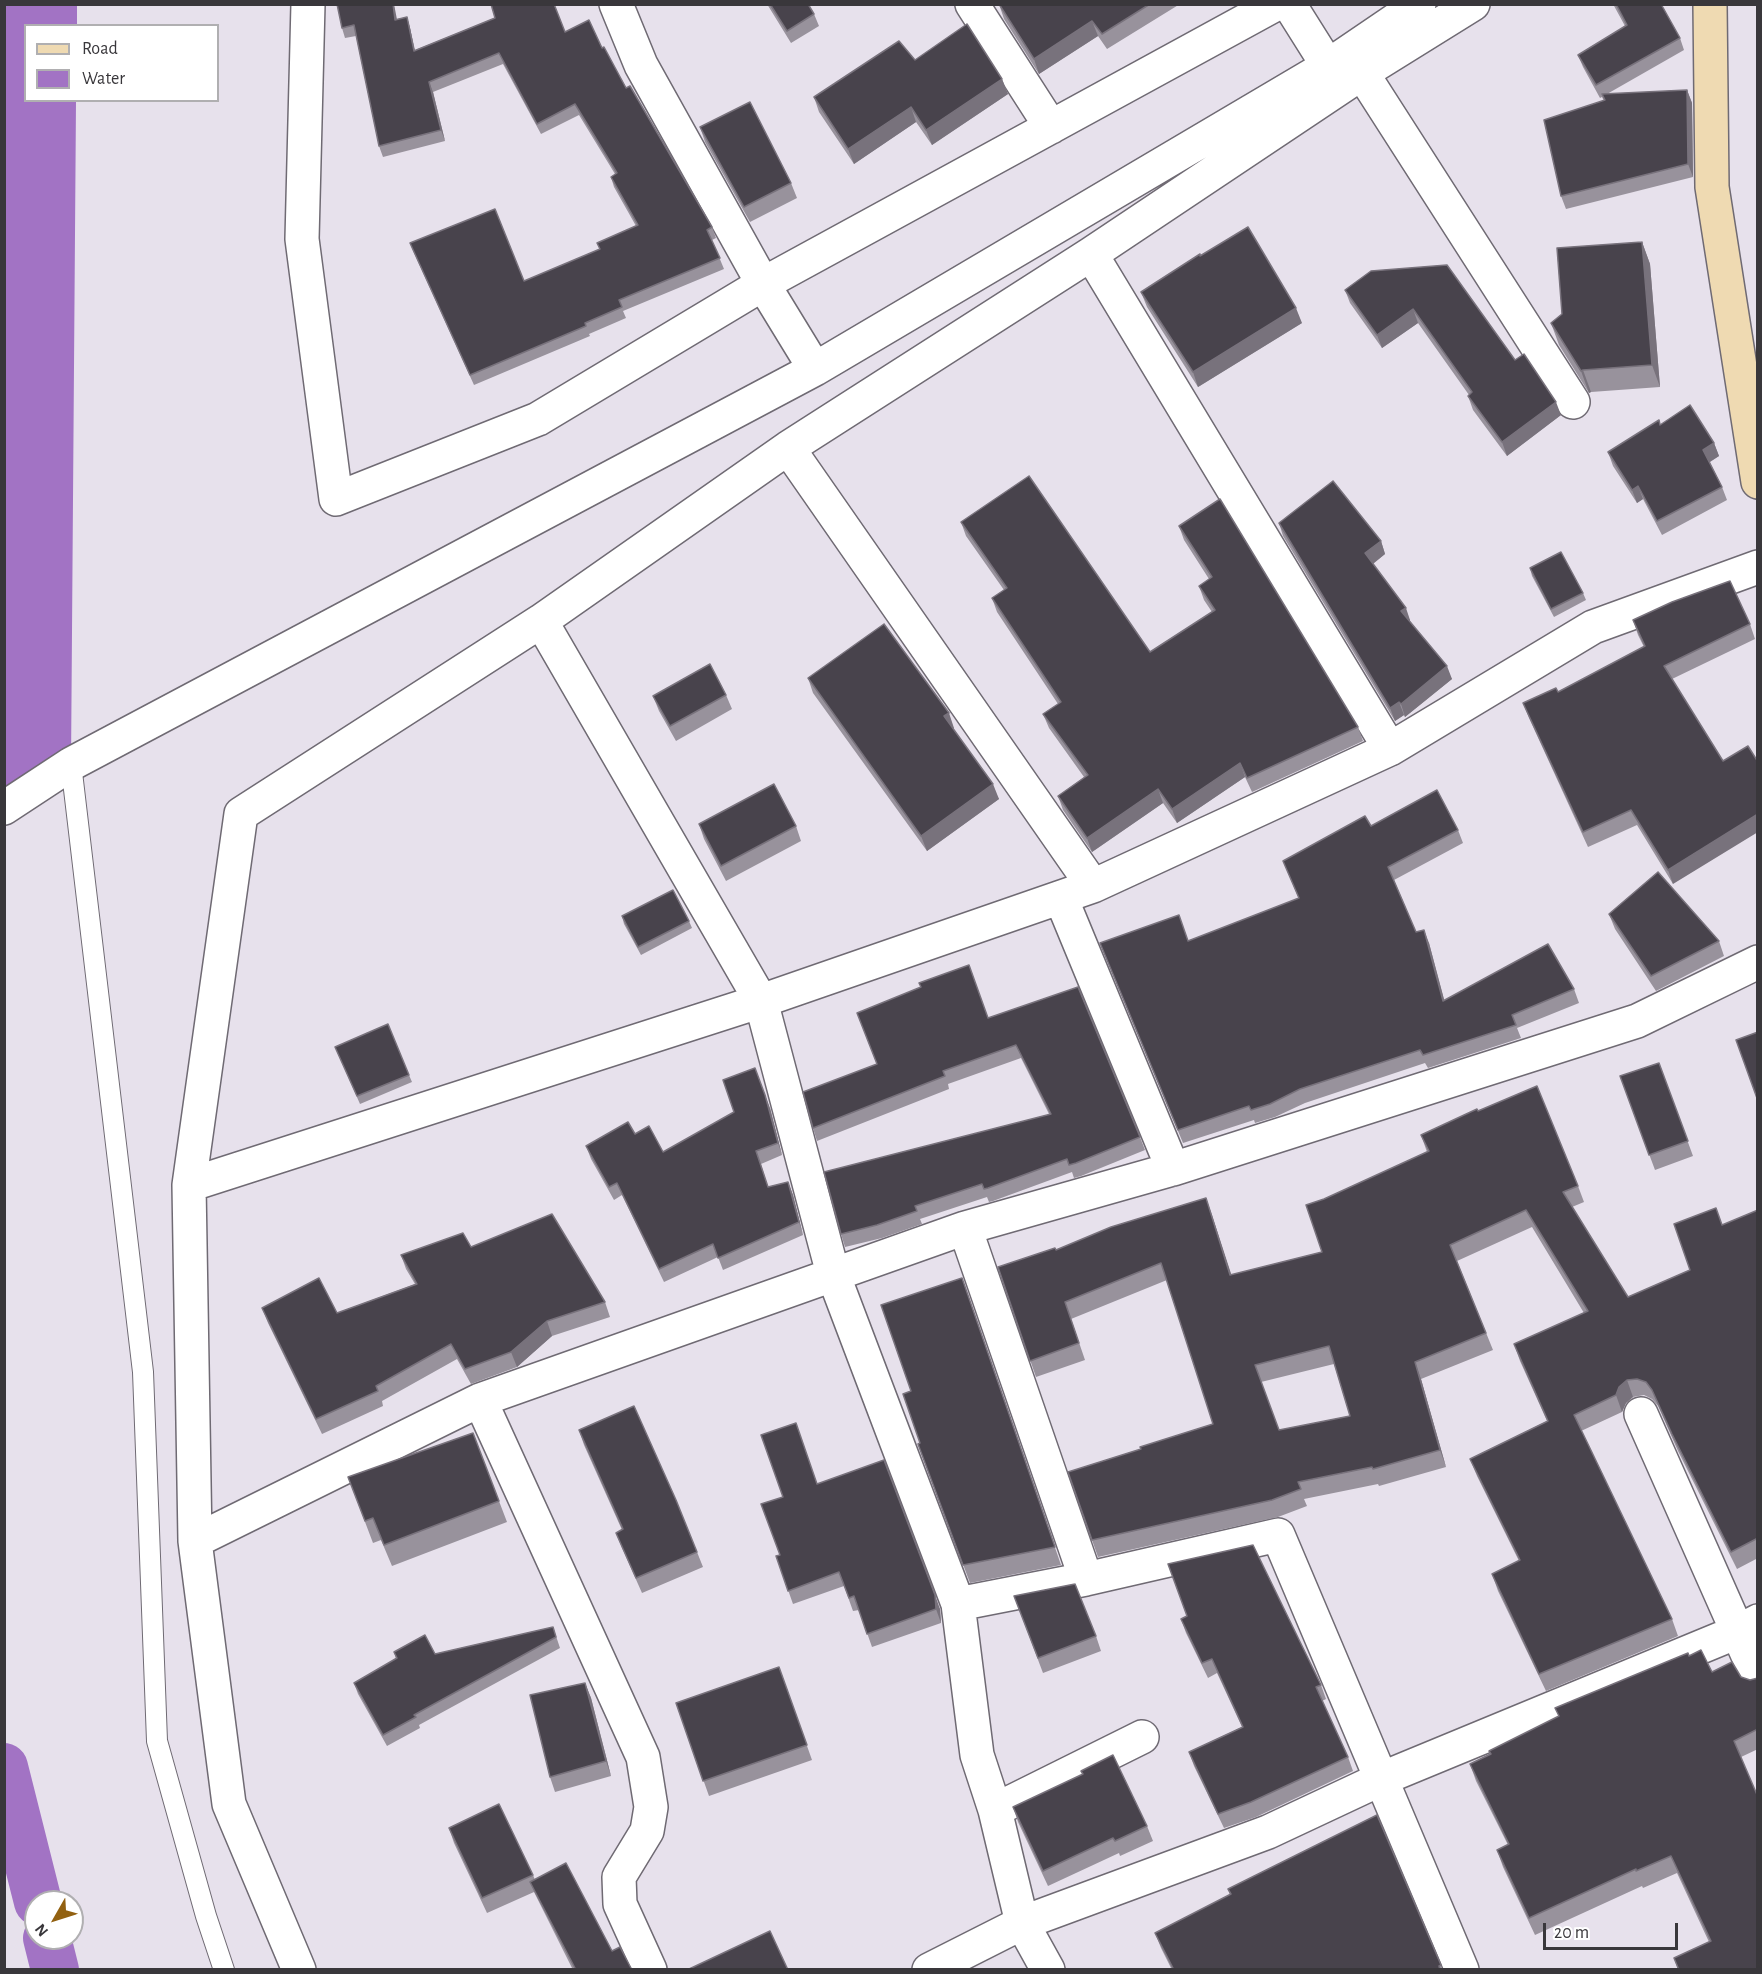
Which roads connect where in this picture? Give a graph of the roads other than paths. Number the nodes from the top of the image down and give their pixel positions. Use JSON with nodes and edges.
{"nodes":[{"id":1,"x":308,"y":4,"type":"edge"},
{"id":2,"x":616,"y":4,"type":"edge"},
{"id":3,"x":972,"y":4,"type":"edge"},
{"id":4,"x":1276,"y":4,"type":"edge"},
{"id":5,"x":1289,"y":4,"type":"edge"},
{"id":6,"x":1419,"y":4,"type":"edge"},
{"id":7,"x":1473,"y":4,"type":"edge"},
{"id":8,"x":1710,"y":4,"type":"edge"},
{"id":9,"x":1328,"y":66,"type":"junction"},
{"id":10,"x":1362,"y":73,"type":"junction"},
{"id":11,"x":1051,"y":127,"type":"junction"},
{"id":12,"x":1091,"y":254,"type":"junction"},
{"id":13,"x":763,"y":284,"type":"junction"},
{"id":14,"x":815,"y":369,"type":"junction"},
{"id":15,"x":1573,"y":402,"type":"dead end"},
{"id":16,"x":788,"y":448,"type":"junction"},
{"id":17,"x":1758,"y":482,"type":"edge"},
{"id":18,"x":1758,"y":567,"type":"edge"},
{"id":19,"x":541,"y":621,"type":"junction"},
{"id":20,"x":1390,"y":748,"type":"junction"},
{"id":21,"x":71,"y":764,"type":"junction"},
{"id":22,"x":4,"y":808,"type":"edge"},
{"id":23,"x":1093,"y":886,"type":"junction"},
{"id":24,"x":1061,"y":898,"type":"junction"},
{"id":25,"x":1758,"y":962,"type":"edge"},
{"id":26,"x":761,"y":1001,"type":"junction"},
{"id":27,"x":1173,"y":1169,"type":"junction"},
{"id":28,"x":189,"y":1185,"type":"junction"},
{"id":29,"x":965,"y":1228,"type":"junction"},
{"id":30,"x":833,"y":1274,"type":"junction"},
{"id":31,"x":480,"y":1400,"type":"junction"},
{"id":32,"x":1641,"y":1414,"type":"dead end"},
{"id":33,"x":195,"y":1541,"type":"junction"},
{"id":34,"x":1086,"y":1579,"type":"junction"},
{"id":35,"x":958,"y":1604,"type":"junction"},
{"id":36,"x":1747,"y":1626,"type":"edge"},
{"id":37,"x":1758,"y":1678,"type":"edge"},
{"id":38,"x":1142,"y":1737,"type":"dead end"},
{"id":39,"x":1382,"y":1779,"type":"junction"},
{"id":40,"x":995,"y":1809,"type":"junction"},
{"id":41,"x":1022,"y":1923,"type":"junction"},
{"id":42,"x":224,"y":1970,"type":"edge"},
{"id":43,"x":299,"y":1970,"type":"edge"},
{"id":44,"x":650,"y":1970,"type":"edge"},
{"id":45,"x":929,"y":1970,"type":"edge"},
{"id":46,"x":1048,"y":1970,"type":"edge"},
{"id":47,"x":1462,"y":1970,"type":"edge"}],
"edges":[{"from":1,"to":13,"type":"street"},
{"from":2,"to":13,"type":"street"},
{"from":3,"to":11,"type":"street"},
{"from":4,"to":11,"type":"street"},
{"from":5,"to":9,"type":"street"},
{"from":6,"to":9,"type":"street"},
{"from":7,"to":10,"type":"street"},
{"from":8,"to":17,"type":"main road"},
{"from":9,"to":14,"type":"street"},
{"from":10,"to":12,"type":"street"},
{"from":10,"to":15,"type":"street"},
{"from":11,"to":13,"type":"street"},
{"from":12,"to":16,"type":"street"},
{"from":12,"to":20,"type":"street"},
{"from":13,"to":14,"type":"street"},
{"from":14,"to":21,"type":"street"},
{"from":16,"to":19,"type":"street"},
{"from":16,"to":23,"type":"street"},
{"from":18,"to":20,"type":"street"},
{"from":19,"to":26,"type":"street"},
{"from":19,"to":28,"type":"street"},
{"from":20,"to":23,"type":"street"},
{"from":21,"to":22,"type":"street"},
{"from":21,"to":42,"type":"lane"},
{"from":23,"to":24,"type":"street"},
{"from":24,"to":26,"type":"street"},
{"from":24,"to":27,"type":"street"},
{"from":25,"to":27,"type":"street"},
{"from":26,"to":28,"type":"street"},
{"from":26,"to":30,"type":"street"},
{"from":27,"to":29,"type":"street"},
{"from":28,"to":33,"type":"street"},
{"from":29,"to":30,"type":"street"},
{"from":29,"to":34,"type":"street"},
{"from":30,"to":31,"type":"street"},
{"from":30,"to":35,"type":"street"},
{"from":31,"to":33,"type":"street"},
{"from":31,"to":44,"type":"street"},
{"from":32,"to":36,"type":"street"},
{"from":33,"to":43,"type":"street"},
{"from":34,"to":35,"type":"street"},
{"from":34,"to":39,"type":"street"},
{"from":35,"to":40,"type":"street"},
{"from":36,"to":37,"type":"street"},
{"from":36,"to":39,"type":"street"},
{"from":38,"to":40,"type":"street"},
{"from":39,"to":41,"type":"street"},
{"from":39,"to":47,"type":"street"},
{"from":40,"to":41,"type":"street"},
{"from":41,"to":45,"type":"street"},
{"from":41,"to":46,"type":"street"}]}
